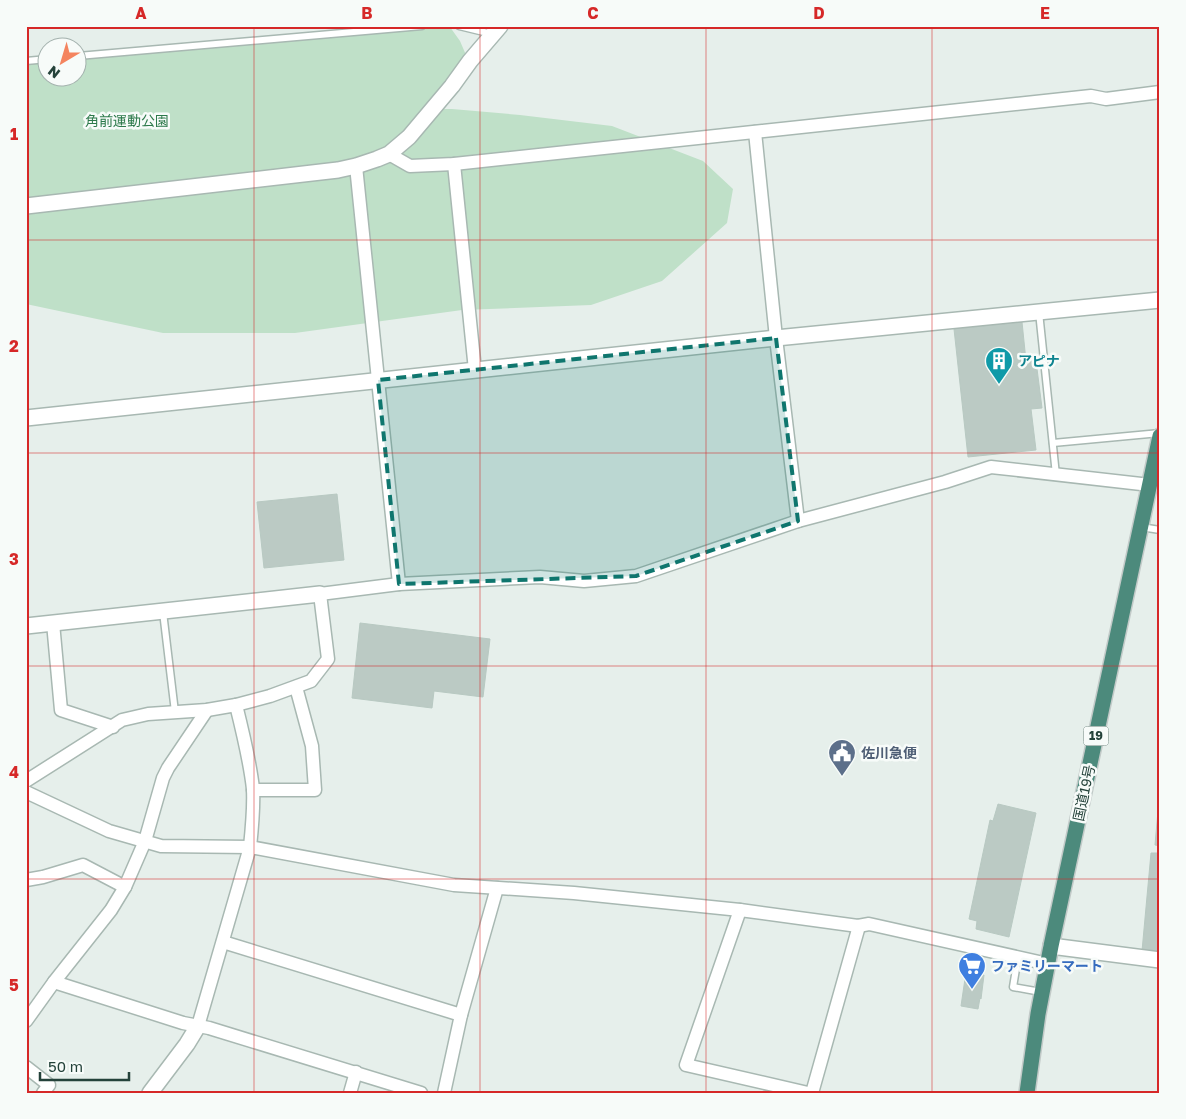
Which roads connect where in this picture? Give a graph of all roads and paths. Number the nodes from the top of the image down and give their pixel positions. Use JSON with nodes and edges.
{"nodes":[{"id":1,"x":422,"y":26,"type":"edge"},
{"id":2,"x":459,"y":26,"type":"edge"},
{"id":3,"x":497,"y":30,"type":"edge"},
{"id":4,"x":88,"y":55,"type":"edge"},
{"id":5,"x":1160,"y":92,"type":"edge"},
{"id":6,"x":755,"y":132,"type":"junction"},
{"id":7,"x":389,"y":154,"type":"junction"},
{"id":8,"x":454,"y":164,"type":"junction"},
{"id":9,"x":356,"y":166,"type":"junction"},
{"id":10,"x":26,"y":206,"type":"edge"},
{"id":11,"x":1160,"y":300,"type":"edge"},
{"id":12,"x":1039,"y":312,"type":"junction"},
{"id":13,"x":776,"y":338,"type":"junction"},
{"id":14,"x":475,"y":370,"type":"junction"},
{"id":15,"x":378,"y":380,"type":"junction"},
{"id":16,"x":26,"y":418,"type":"edge"},
{"id":17,"x":1160,"y":435,"type":"edge"},
{"id":18,"x":1053,"y":442,"type":"junction"},
{"id":19,"x":1056,"y":475,"type":"junction"},
{"id":20,"x":1150,"y":485,"type":"junction"},
{"id":21,"x":798,"y":521,"type":"junction"},
{"id":22,"x":1141,"y":527,"type":"junction"},
{"id":23,"x":1160,"y":530,"type":"edge"},
{"id":24,"x":399,"y":584,"type":"junction"},
{"id":25,"x":320,"y":594,"type":"junction"},
{"id":26,"x":163,"y":611,"type":"junction"},
{"id":27,"x":53,"y":623,"type":"junction"},
{"id":28,"x":26,"y":626,"type":"edge"},
{"id":29,"x":296,"y":687,"type":"junction"},
{"id":30,"x":236,"y":705,"type":"junction"},
{"id":31,"x":207,"y":710,"type":"junction"},
{"id":32,"x":175,"y":712,"type":"junction"},
{"id":33,"x":113,"y":727,"type":"junction"},
{"id":34,"x":26,"y":781,"type":"edge"},
{"id":35,"x":253,"y":790,"type":"junction"},
{"id":36,"x":26,"y":792,"type":"edge"},
{"id":37,"x":145,"y":841,"type":"junction"},
{"id":38,"x":250,"y":847,"type":"junction"},
{"id":39,"x":26,"y":880,"type":"edge"},
{"id":40,"x":125,"y":887,"type":"junction"},
{"id":41,"x":497,"y":888,"type":"junction"},
{"id":42,"x":740,"y":910,"type":"junction"},
{"id":43,"x":859,"y":926,"type":"junction"},
{"id":44,"x":223,"y":942,"type":"junction"},
{"id":45,"x":1051,"y":946,"type":"junction"},
{"id":46,"x":1018,"y":957,"type":"junction"},
{"id":47,"x":1160,"y":960,"type":"edge"},
{"id":48,"x":1048,"y":964,"type":"junction"},
{"id":49,"x":54,"y":982,"type":"junction"},
{"id":50,"x":1042,"y":993,"type":"junction"},
{"id":51,"x":461,"y":1015,"type":"junction"},
{"id":52,"x":26,"y":1021,"type":"edge"},
{"id":53,"x":198,"y":1026,"type":"junction"},
{"id":54,"x":26,"y":1067,"type":"edge"},
{"id":55,"x":356,"y":1072,"type":"junction"},
{"id":56,"x":43,"y":1093,"type":"edge"},
{"id":57,"x":150,"y":1093,"type":"edge"},
{"id":58,"x":350,"y":1093,"type":"edge"},
{"id":59,"x":421,"y":1093,"type":"edge"},
{"id":60,"x":444,"y":1093,"type":"edge"},
{"id":61,"x":808,"y":1093,"type":"edge"},
{"id":62,"x":812,"y":1093,"type":"edge"},
{"id":63,"x":1027,"y":1093,"type":"edge"}],
"edges":[{"from":1,"to":4,"type":"lane"},
{"from":2,"to":3,"type":"lane"},
{"from":3,"to":7,"type":"street"},
{"from":5,"to":6,"type":"street"},
{"from":6,"to":8,"type":"street"},
{"from":6,"to":13,"type":"street"},
{"from":7,"to":8,"type":"street"},
{"from":7,"to":9,"type":"street"},
{"from":8,"to":14,"type":"street"},
{"from":9,"to":10,"type":"street"},
{"from":9,"to":15,"type":"street"},
{"from":11,"to":12,"type":"street"},
{"from":12,"to":13,"type":"street"},
{"from":12,"to":18,"type":"lane"},
{"from":13,"to":14,"type":"street"},
{"from":13,"to":21,"type":"street"},
{"from":14,"to":15,"type":"street"},
{"from":15,"to":16,"type":"street"},
{"from":15,"to":24,"type":"street"},
{"from":17,"to":18,"type":"lane"},
{"from":17,"to":20,"type":"highway","name":"国道19号","number":"19"},
{"from":18,"to":19,"type":"lane"},
{"from":19,"to":20,"type":"street"},
{"from":19,"to":21,"type":"street"},
{"from":20,"to":22,"type":"highway","name":"国道19号","number":"19"},
{"from":21,"to":24,"type":"street"},
{"from":22,"to":23,"type":"lane"},
{"from":22,"to":45,"type":"highway","name":"国道19号","number":"19"},
{"from":24,"to":25,"type":"street"},
{"from":25,"to":26,"type":"street"},
{"from":25,"to":29,"type":"street"},
{"from":26,"to":27,"type":"street"},
{"from":26,"to":32,"type":"lane"},
{"from":27,"to":28,"type":"street"},
{"from":27,"to":33,"type":"street"},
{"from":29,"to":30,"type":"street"},
{"from":29,"to":35,"type":"street"},
{"from":30,"to":31,"type":"street"},
{"from":30,"to":35,"type":"street"},
{"from":31,"to":32,"type":"street"},
{"from":31,"to":37,"type":"street"},
{"from":32,"to":33,"type":"street"},
{"from":33,"to":34,"type":"street"},
{"from":35,"to":38,"type":"street"},
{"from":36,"to":37,"type":"street"},
{"from":37,"to":38,"type":"street"},
{"from":37,"to":40,"type":"street"},
{"from":38,"to":41,"type":"street"},
{"from":38,"to":44,"type":"street"},
{"from":39,"to":40,"type":"street"},
{"from":40,"to":49,"type":"street"},
{"from":41,"to":42,"type":"street"},
{"from":41,"to":51,"type":"street"},
{"from":42,"to":43,"type":"street"},
{"from":42,"to":61,"type":"street"},
{"from":43,"to":46,"type":"street"},
{"from":43,"to":62,"type":"street"},
{"from":44,"to":51,"type":"street"},
{"from":44,"to":53,"type":"street"},
{"from":45,"to":47,"type":"street"},
{"from":45,"to":48,"type":"highway","name":"国道19号","number":"19"},
{"from":46,"to":48,"type":"street"},
{"from":46,"to":50,"type":"lane"},
{"from":48,"to":50,"type":"highway","name":"国道19号","number":"19"},
{"from":49,"to":52,"type":"street"},
{"from":49,"to":53,"type":"street"},
{"from":50,"to":63,"type":"highway","name":"国道19号","number":"19"},
{"from":51,"to":60,"type":"street"},
{"from":53,"to":55,"type":"street"},
{"from":53,"to":57,"type":"street"},
{"from":54,"to":56,"type":"street"},
{"from":55,"to":58,"type":"street"},
{"from":55,"to":59,"type":"street"}]}
